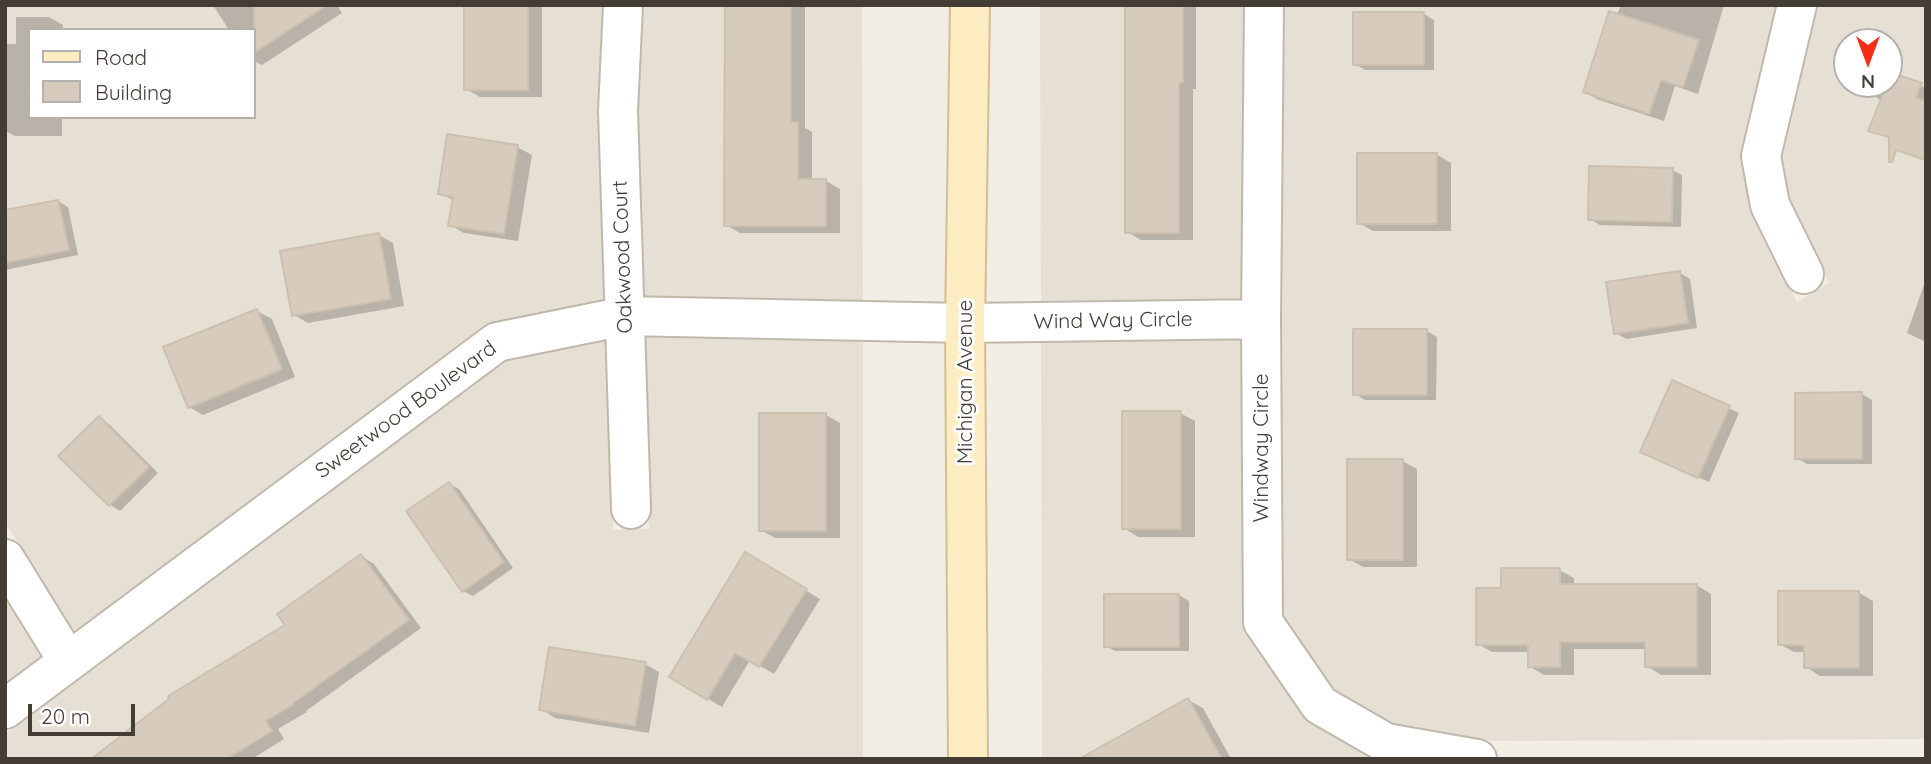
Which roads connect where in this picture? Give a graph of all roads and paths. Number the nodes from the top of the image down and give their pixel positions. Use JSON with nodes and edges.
{"nodes":[{"id":1,"x":622,"y":5,"type":"edge"},
{"id":2,"x":970,"y":5,"type":"edge"},
{"id":3,"x":1264,"y":5,"type":"edge"},
{"id":4,"x":1797,"y":5,"type":"edge"},
{"id":5,"x":1804,"y":274,"type":"dead end"},
{"id":6,"x":625,"y":316,"type":"junction"},
{"id":7,"x":1261,"y":319,"type":"junction"},
{"id":8,"x":965,"y":323,"type":"junction"},
{"id":9,"x":631,"y":509,"type":"dead end"},
{"id":10,"x":5,"y":559,"type":"edge"},
{"id":11,"x":68,"y":661,"type":"junction"},
{"id":12,"x":5,"y":709,"type":"edge"},
{"id":13,"x":968,"y":759,"type":"edge"},
{"id":14,"x":1477,"y":759,"type":"edge"}],
"edges":[{"from":1,"to":6,"type":"street","name":"Oakwood Court"},
{"from":2,"to":8,"type":"main road","name":"Michigan Avenue"},
{"from":3,"to":7,"type":"street","name":"Windway Circle"},
{"from":4,"to":5,"type":"street"},
{"from":6,"to":8,"type":"street","name":"Sweetwood Boulevard"},
{"from":6,"to":9,"type":"street","name":"Oakwood Court"},
{"from":6,"to":11,"type":"street","name":"Sweetwood Boulevard"},
{"from":7,"to":8,"type":"street","name":"Wind Way Circle"},
{"from":7,"to":14,"type":"street","name":"Windway Circle"},
{"from":8,"to":13,"type":"main road","name":"Michigan Avenue"},
{"from":10,"to":11,"type":"street"},
{"from":11,"to":12,"type":"street","name":"Sweetwood Boulevard"}]}
